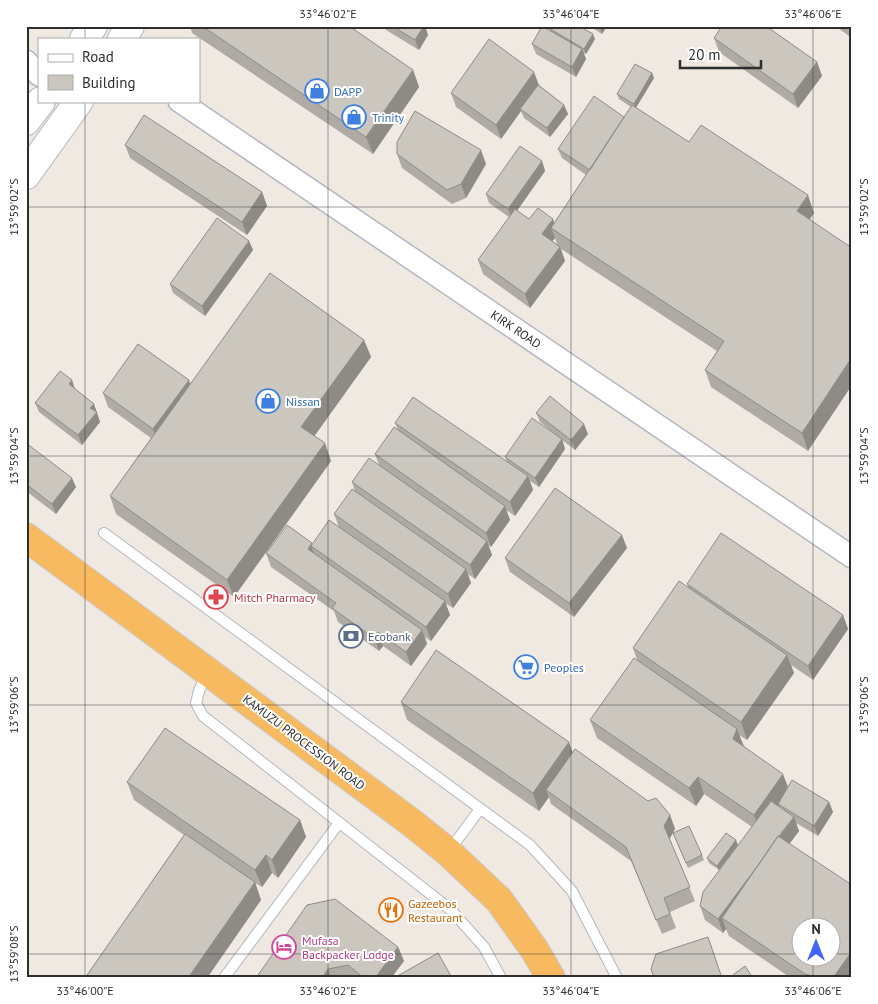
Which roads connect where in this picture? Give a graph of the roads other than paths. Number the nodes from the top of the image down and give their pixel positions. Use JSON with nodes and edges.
{"nodes":[{"id":1,"x":130,"y":26,"type":"edge"},
{"id":2,"x":123,"y":38,"type":"edge"},
{"id":3,"x":26,"y":61,"type":"edge"},
{"id":4,"x":38,"y":74,"type":"edge"},
{"id":5,"x":40,"y":102,"type":"edge"},
{"id":6,"x":180,"y":102,"type":"edge"},
{"id":7,"x":71,"y":105,"type":"edge"},
{"id":8,"x":26,"y":121,"type":"edge"},
{"id":9,"x":26,"y":175,"type":"edge"},
{"id":10,"x":104,"y":533,"type":"dead end"},
{"id":11,"x":26,"y":537,"type":"edge"},
{"id":12,"x":852,"y":558,"type":"edge"},
{"id":13,"x":208,"y":671,"type":"junction"},
{"id":14,"x":480,"y":809,"type":"junction"},
{"id":15,"x":339,"y":823,"type":"junction"},
{"id":16,"x":448,"y":852,"type":"junction"},
{"id":17,"x":224,"y":978,"type":"edge"},
{"id":18,"x":501,"y":978,"type":"edge"},
{"id":19,"x":551,"y":978,"type":"edge"},
{"id":20,"x":616,"y":978,"type":"edge"}],
"edges":[{"from":1,"to":2,"type":"main road"},
{"from":3,"to":4,"type":"street"},
{"from":5,"to":8,"type":"main road"},
{"from":6,"to":12,"type":"street","name":"KIRK ROAD"},
{"from":7,"to":9,"type":"main road"},
{"from":10,"to":14,"type":"lane"},
{"from":11,"to":13,"type":"highway","name":"KAMUZU PROCESSION ROAD"},
{"from":13,"to":15,"type":"lane"},
{"from":13,"to":16,"type":"highway","name":"KAMUZU PROCESSION ROAD"},
{"from":14,"to":16,"type":"lane"},
{"from":14,"to":20,"type":"lane"},
{"from":15,"to":17,"type":"lane"},
{"from":15,"to":18,"type":"lane"},
{"from":16,"to":19,"type":"highway","name":"KAMUZU PROCESSION ROAD"}]}
